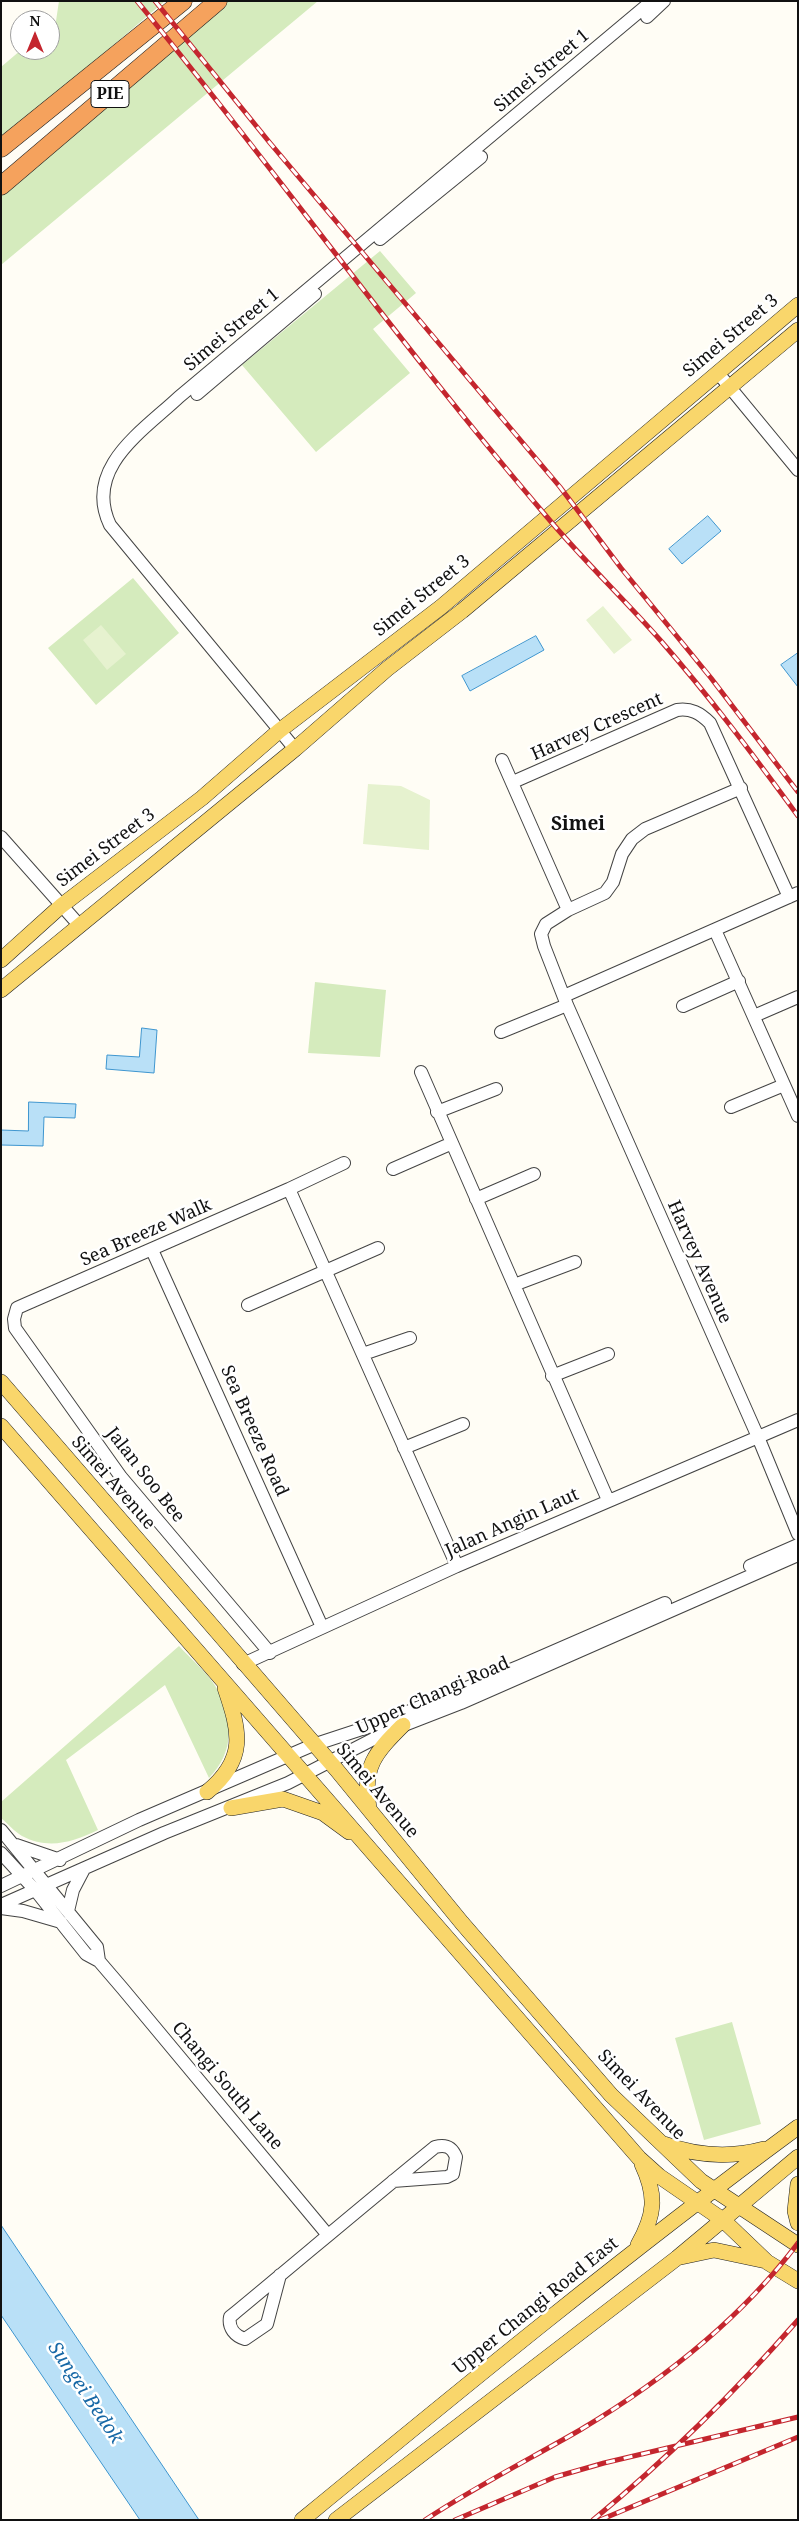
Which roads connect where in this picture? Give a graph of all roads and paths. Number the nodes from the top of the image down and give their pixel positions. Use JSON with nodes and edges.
{"nodes":[{"id":1,"x":183,"y":1,"type":"edge"},
{"id":2,"x":218,"y":1,"type":"edge"},
{"id":3,"x":652,"y":1,"type":"edge"},
{"id":4,"x":664,"y":1,"type":"edge"},
{"id":5,"x":1,"y":148,"type":"edge"},
{"id":6,"x":1,"y":186,"type":"edge"},
{"id":7,"x":798,"y":305,"type":"edge"},
{"id":8,"x":798,"y":330,"type":"edge"},
{"id":9,"x":718,"y":373,"type":"junction"},
{"id":10,"x":729,"y":387,"type":"junction"},
{"id":11,"x":798,"y":470,"type":"edge"},
{"id":12,"x":283,"y":729,"type":"junction"},
{"id":13,"x":298,"y":746,"type":"junction"},
{"id":14,"x":502,"y":760,"type":"dead end"},
{"id":15,"x":513,"y":782,"type":"junction"},
{"id":16,"x":741,"y":788,"type":"junction"},
{"id":17,"x":1,"y":837,"type":"edge"},
{"id":18,"x":794,"y":895,"type":"edge"},
{"id":19,"x":61,"y":906,"type":"junction"},
{"id":20,"x":568,"y":910,"type":"junction"},
{"id":21,"x":80,"y":926,"type":"junction"},
{"id":22,"x":715,"y":930,"type":"junction"},
{"id":23,"x":17,"y":947,"type":"junction"},
{"id":24,"x":42,"y":956,"type":"junction"},
{"id":25,"x":1,"y":960,"type":"edge"},
{"id":26,"x":739,"y":981,"type":"junction"},
{"id":27,"x":1,"y":990,"type":"edge"},
{"id":28,"x":798,"y":997,"type":"edge"},
{"id":29,"x":566,"y":1000,"type":"junction"},
{"id":30,"x":683,"y":1006,"type":"dead end"},
{"id":31,"x":754,"y":1016,"type":"junction"},
{"id":32,"x":501,"y":1032,"type":"dead end"},
{"id":33,"x":420,"y":1072,"type":"dead end"},
{"id":34,"x":784,"y":1085,"type":"junction"},
{"id":35,"x":496,"y":1089,"type":"dead end"},
{"id":36,"x":795,"y":1101,"type":"edge"},
{"id":37,"x":731,"y":1107,"type":"dead end"},
{"id":38,"x":437,"y":1112,"type":"junction"},
{"id":39,"x":798,"y":1116,"type":"edge"},
{"id":40,"x":450,"y":1144,"type":"junction"},
{"id":41,"x":344,"y":1163,"type":"dead end"},
{"id":42,"x":393,"y":1169,"type":"dead end"},
{"id":43,"x":534,"y":1174,"type":"dead end"},
{"id":44,"x":289,"y":1189,"type":"junction"},
{"id":45,"x":476,"y":1199,"type":"junction"},
{"id":46,"x":378,"y":1248,"type":"dead end"},
{"id":47,"x":152,"y":1250,"type":"junction"},
{"id":48,"x":575,"y":1262,"type":"dead end"},
{"id":49,"x":325,"y":1271,"type":"junction"},
{"id":50,"x":514,"y":1285,"type":"junction"},
{"id":51,"x":248,"y":1305,"type":"dead end"},
{"id":52,"x":16,"y":1308,"type":"joint"},
{"id":53,"x":410,"y":1338,"type":"dead end"},
{"id":54,"x":363,"y":1354,"type":"junction"},
{"id":55,"x":608,"y":1354,"type":"dead end"},
{"id":56,"x":552,"y":1376,"type":"junction"},
{"id":57,"x":1,"y":1382,"type":"edge"},
{"id":58,"x":798,"y":1420,"type":"edge"},
{"id":59,"x":463,"y":1424,"type":"dead end"},
{"id":60,"x":1,"y":1426,"type":"edge"},
{"id":61,"x":758,"y":1437,"type":"junction"},
{"id":62,"x":404,"y":1448,"type":"junction"},
{"id":63,"x":608,"y":1500,"type":"junction"},
{"id":64,"x":798,"y":1534,"type":"edge"},
{"id":65,"x":798,"y":1546,"type":"edge"},
{"id":66,"x":798,"y":1555,"type":"edge"},
{"id":67,"x":457,"y":1566,"type":"junction"},
{"id":68,"x":322,"y":1627,"type":"junction"},
{"id":69,"x":270,"y":1653,"type":"junction"},
{"id":70,"x":243,"y":1664,"type":"junction"},
{"id":71,"x":223,"y":1682,"type":"junction"},
{"id":72,"x":403,"y":1725,"type":"junction"},
{"id":73,"x":313,"y":1745,"type":"junction"},
{"id":74,"x":291,"y":1756,"type":"junction"},
{"id":75,"x":330,"y":1762,"type":"junction"},
{"id":76,"x":307,"y":1775,"type":"junction"},
{"id":77,"x":207,"y":1792,"type":"junction"},
{"id":78,"x":231,"y":1808,"type":"junction"},
{"id":79,"x":369,"y":1810,"type":"junction"},
{"id":80,"x":1,"y":1830,"type":"edge"},
{"id":81,"x":16,"y":1845,"type":"junction"},
{"id":82,"x":374,"y":1851,"type":"junction"},
{"id":83,"x":1,"y":1853,"type":"edge"},
{"id":84,"x":60,"y":1860,"type":"junction"},
{"id":85,"x":84,"y":1869,"type":"junction"},
{"id":86,"x":36,"y":1871,"type":"junction"},
{"id":87,"x":22,"y":1877,"type":"junction"},
{"id":88,"x":48,"y":1885,"type":"junction"},
{"id":89,"x":1,"y":1886,"type":"edge"},
{"id":90,"x":36,"y":1891,"type":"junction"},
{"id":91,"x":1,"y":1906,"type":"edge"},
{"id":92,"x":68,"y":1911,"type":"junction"},
{"id":93,"x":61,"y":1922,"type":"junction"},
{"id":94,"x":100,"y":1961,"type":"junction"},
{"id":95,"x":798,"y":2127,"type":"edge"},
{"id":96,"x":658,"y":2142,"type":"junction"},
{"id":97,"x":770,"y":2148,"type":"junction"},
{"id":98,"x":798,"y":2157,"type":"edge"},
{"id":99,"x":639,"y":2158,"type":"junction"},
{"id":100,"x":393,"y":2181,"type":"junction"},
{"id":101,"x":798,"y":2184,"type":"edge"},
{"id":102,"x":713,"y":2190,"type":"junction"},
{"id":103,"x":696,"y":2204,"type":"junction"},
{"id":104,"x":739,"y":2206,"type":"junction"},
{"id":105,"x":723,"y":2220,"type":"junction"},
{"id":106,"x":798,"y":2223,"type":"edge"},
{"id":107,"x":327,"y":2234,"type":"junction"},
{"id":108,"x":798,"y":2245,"type":"edge"},
{"id":109,"x":634,"y":2251,"type":"junction"},
{"id":110,"x":677,"y":2258,"type":"junction"},
{"id":111,"x":768,"y":2262,"type":"junction"},
{"id":112,"x":280,"y":2275,"type":"junction"},
{"id":113,"x":798,"y":2282,"type":"edge"},
{"id":114,"x":302,"y":2520,"type":"edge"},
{"id":115,"x":336,"y":2520,"type":"edge"}],
"edges":[{"from":1,"to":5,"type":"highway","number":"PIE"},
{"from":2,"to":6,"type":"highway","number":"PIE"},
{"from":3,"to":12,"type":"street","name":"Simei Street 1"},
{"from":4,"to":12,"type":"street","name":"Simei Street 1"},
{"from":7,"to":9,"type":"main road","name":"Simei Street 3"},
{"from":8,"to":10,"type":"main road","name":"Simei Street 3"},
{"from":9,"to":10,"type":"street"},
{"from":9,"to":12,"type":"main road","name":"Simei Street 3"},
{"from":10,"to":11,"type":"street"},
{"from":10,"to":13,"type":"main road","name":"Simei Street 3"},
{"from":12,"to":13,"type":"street","name":"Simei Street 1"},
{"from":12,"to":19,"type":"main road","name":"Simei Street 3"},
{"from":13,"to":21,"type":"main road","name":"Simei Street 3"},
{"from":14,"to":15,"type":"street"},
{"from":15,"to":16,"type":"street","name":"Harvey Crescent"},
{"from":15,"to":20,"type":"street"},
{"from":16,"to":18,"type":"street","name":"Harvey Crescent"},
{"from":16,"to":20,"type":"street"},
{"from":17,"to":19,"type":"street","name":"Simei Street 3"},
{"from":18,"to":22,"type":"street"},
{"from":19,"to":21,"type":"street","name":"Simei Street 3"},
{"from":19,"to":23,"type":"main road","name":"Simei Street 3"},
{"from":20,"to":29,"type":"street"},
{"from":21,"to":24,"type":"main road","name":"Simei Street 3"},
{"from":22,"to":26,"type":"street"},
{"from":22,"to":29,"type":"street"},
{"from":23,"to":24,"type":"main road"},
{"from":23,"to":25,"type":"main road","name":"Simei Street 3"},
{"from":24,"to":27,"type":"main road","name":"Simei Street 3"},
{"from":26,"to":30,"type":"street"},
{"from":26,"to":31,"type":"street"},
{"from":28,"to":31,"type":"street"},
{"from":29,"to":32,"type":"street"},
{"from":29,"to":61,"type":"street","name":"Harvey Avenue"},
{"from":31,"to":34,"type":"street"},
{"from":33,"to":38,"type":"street"},
{"from":34,"to":36,"type":"street"},
{"from":34,"to":37,"type":"street"},
{"from":35,"to":38,"type":"street"},
{"from":36,"to":39,"type":"street"},
{"from":38,"to":40,"type":"street"},
{"from":40,"to":42,"type":"street"},
{"from":40,"to":45,"type":"street"},
{"from":41,"to":44,"type":"street","name":"Sea Breeze Walk"},
{"from":43,"to":45,"type":"street"},
{"from":44,"to":47,"type":"street","name":"Sea Breeze Walk"},
{"from":44,"to":49,"type":"street"},
{"from":45,"to":50,"type":"street"},
{"from":46,"to":49,"type":"street"},
{"from":47,"to":52,"type":"street","name":"Sea Breeze Walk"},
{"from":47,"to":68,"type":"street","name":"Sea Breeze Road"},
{"from":48,"to":50,"type":"street"},
{"from":49,"to":51,"type":"street"},
{"from":49,"to":54,"type":"street"},
{"from":50,"to":56,"type":"street"},
{"from":52,"to":69,"type":"street","name":"Jalan Soo Bee"},
{"from":53,"to":54,"type":"street"},
{"from":54,"to":62,"type":"street"},
{"from":55,"to":56,"type":"street"},
{"from":56,"to":63,"type":"street"},
{"from":57,"to":70,"type":"main road","name":"Simei Avenue"},
{"from":58,"to":61,"type":"street","name":"Jalan Angin Laut"},
{"from":59,"to":62,"type":"street"},
{"from":60,"to":71,"type":"main road"},
{"from":61,"to":63,"type":"street","name":"Jalan Angin Laut"},
{"from":61,"to":64,"type":"street","name":"Harvey Avenue"},
{"from":62,"to":67,"type":"street"},
{"from":63,"to":67,"type":"street","name":"Jalan Angin Laut"},
{"from":65,"to":73,"type":"street","name":"Upper Changi Road"},
{"from":66,"to":72,"type":"street","name":"Upper Changi Road"},
{"from":67,"to":68,"type":"street","name":"Jalan Angin Laut"},
{"from":68,"to":69,"type":"street","name":"Jalan Angin Laut"},
{"from":69,"to":70,"type":"street","name":"Jalan Angin Laut"},
{"from":70,"to":73,"type":"main road","name":"Simei Avenue"},
{"from":71,"to":74,"type":"main road"},
{"from":71,"to":77,"type":"main road"},
{"from":72,"to":75,"type":"street","name":"Upper Changi Road"},
{"from":72,"to":79,"type":"main road"},
{"from":73,"to":74,"type":"street","name":"Upper Changi Road"},
{"from":73,"to":75,"type":"main road","name":"Simei Avenue"},
{"from":74,"to":76,"type":"main road"},
{"from":74,"to":77,"type":"street","name":"Upper Changi Road"},
{"from":75,"to":76,"type":"street","name":"Upper Changi Road"},
{"from":75,"to":79,"type":"main road","name":"Simei Avenue"},
{"from":76,"to":78,"type":"street","name":"Upper Changi Road"},
{"from":76,"to":82,"type":"main road"},
{"from":77,"to":84,"type":"street","name":"Upper Changi Road"},
{"from":78,"to":82,"type":"main road"},
{"from":78,"to":85,"type":"street","name":"Upper Changi Road"},
{"from":79,"to":96,"type":"main road","name":"Simei Avenue"},
{"from":80,"to":81,"type":"street","name":"Changi South Lane"},
{"from":81,"to":84,"type":"street"},
{"from":81,"to":86,"type":"street","name":"Changi South Lane"},
{"from":82,"to":99,"type":"main road"},
{"from":83,"to":87,"type":"street","name":"Changi South Lane"},
{"from":84,"to":86,"type":"street","name":"Upper Changi Road"},
{"from":85,"to":88,"type":"street","name":"Upper Changi Road"},
{"from":85,"to":92,"type":"street"},
{"from":86,"to":87,"type":"street","name":"Upper Changi Road"},
{"from":86,"to":88,"type":"street","name":"Changi South Lane"},
{"from":87,"to":89,"type":"street","name":"Upper Changi Road"},
{"from":87,"to":90,"type":"street","name":"Changi South Lane"},
{"from":88,"to":90,"type":"street","name":"Upper Changi Road"},
{"from":88,"to":92,"type":"street","name":"Changi South Lane"},
{"from":90,"to":91,"type":"street","name":"Upper Changi Road"},
{"from":90,"to":93,"type":"street","name":"Changi South Lane"},
{"from":91,"to":93,"type":"street"},
{"from":92,"to":94,"type":"street","name":"Changi South Lane"},
{"from":93,"to":94,"type":"street","name":"Changi South Lane"},
{"from":94,"to":107,"type":"street","name":"Changi South Lane"},
{"from":95,"to":97,"type":"main road","name":"Upper Changi Road East"},
{"from":96,"to":97,"type":"main road"},
{"from":96,"to":102,"type":"main road","name":"Simei Avenue"},
{"from":97,"to":102,"type":"main road","name":"Upper Changi Road East"},
{"from":98,"to":104,"type":"main road"},
{"from":99,"to":103,"type":"main road"},
{"from":99,"to":109,"type":"main road"},
{"from":100,"to":100,"type":"street"},
{"from":100,"to":107,"type":"street"},
{"from":101,"to":106,"type":"main road"},
{"from":102,"to":103,"type":"main road","name":"Upper Changi Road East"},
{"from":102,"to":104,"type":"main road","name":"Simei Avenue"},
{"from":103,"to":105,"type":"main road"},
{"from":103,"to":109,"type":"main road","name":"Upper Changi Road East"},
{"from":104,"to":105,"type":"main road"},
{"from":104,"to":108,"type":"main road","name":"Simei Avenue"},
{"from":105,"to":110,"type":"main road"},
{"from":105,"to":111,"type":"main road"},
{"from":107,"to":112,"type":"street"},
{"from":109,"to":114,"type":"main road","name":"Upper Changi Road East"},
{"from":110,"to":111,"type":"main road"},
{"from":110,"to":115,"type":"main road"},
{"from":111,"to":113,"type":"main road"},
{"from":112,"to":112,"type":"street"}]}
